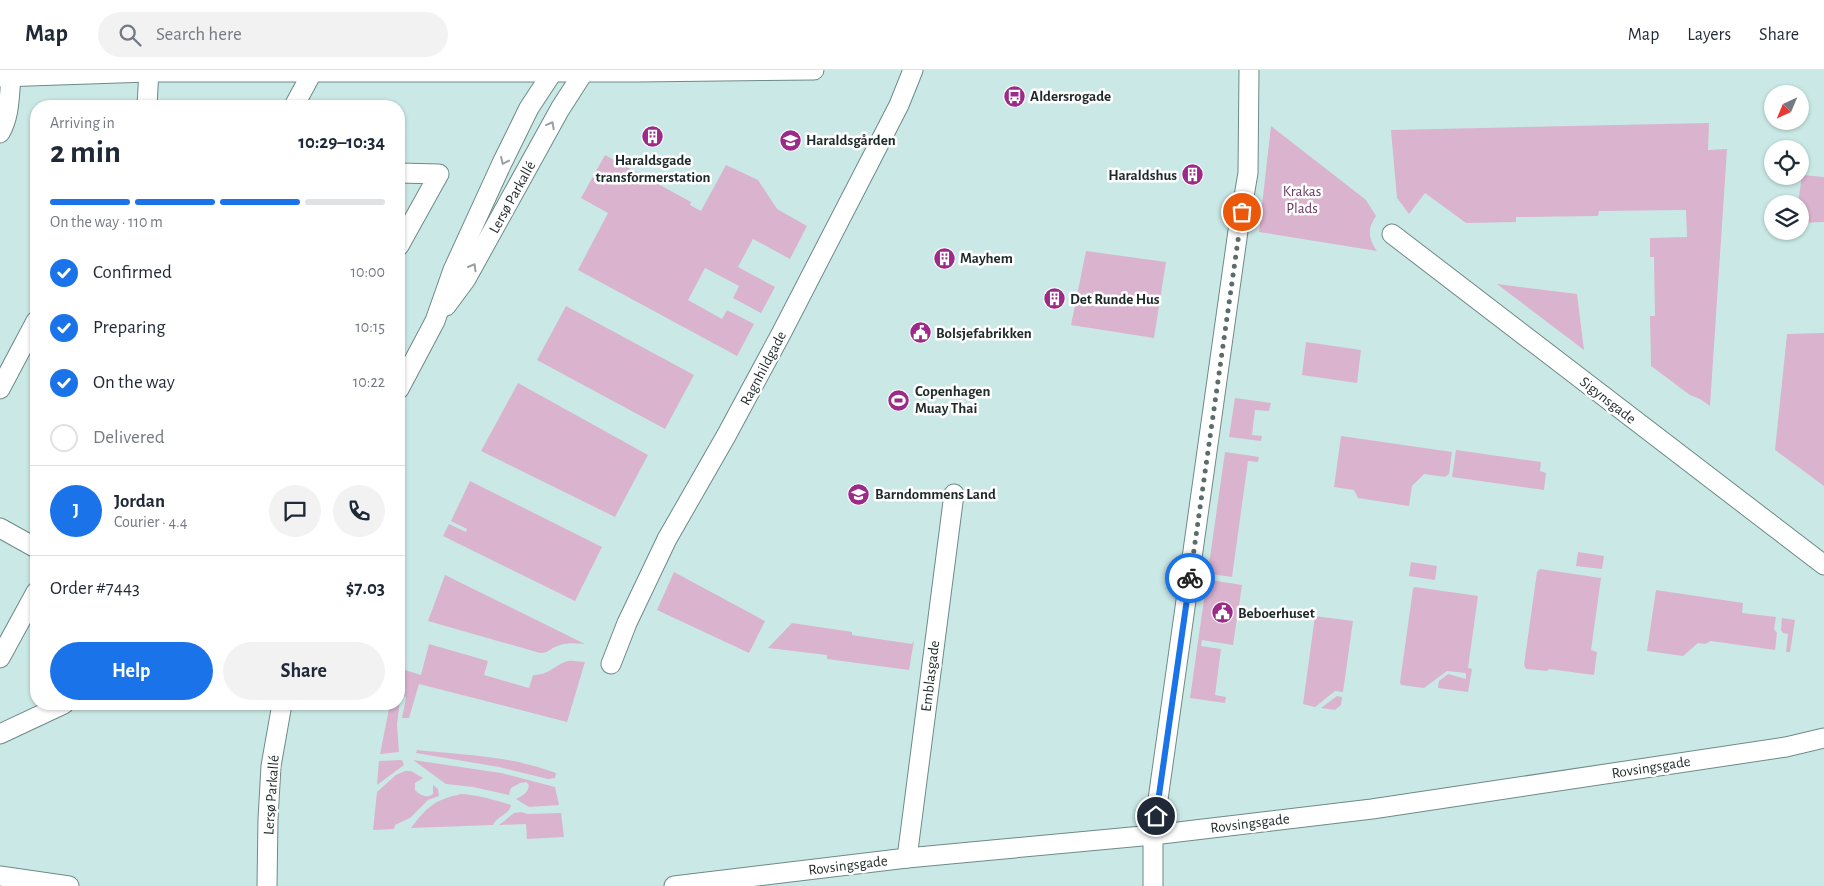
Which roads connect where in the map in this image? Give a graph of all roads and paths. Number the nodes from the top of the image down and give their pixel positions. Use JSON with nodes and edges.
{"nodes":[{"id":1,"x":814,"y":70,"type":"edge"},
{"id":2,"x":913,"y":70,"type":"edge"},
{"id":3,"x":1248,"y":70,"type":"edge"},
{"id":4,"x":148,"y":71,"type":"edge"},
{"id":5,"x":324,"y":71,"type":"edge"},
{"id":6,"x":521,"y":71,"type":"edge"},
{"id":7,"x":553,"y":71,"type":"edge"},
{"id":8,"x":584,"y":71,"type":"edge"},
{"id":9,"x":639,"y":71,"type":"edge"},
{"id":10,"x":5,"y":77,"type":"edge"},
{"id":11,"x":147,"y":100,"type":"edge"},
{"id":12,"x":299,"y":100,"type":"edge"},
{"id":13,"x":0,"y":133,"type":"edge"},
{"id":14,"x":405,"y":173,"type":"edge"},
{"id":15,"x":1392,"y":234,"type":"dead end"},
{"id":16,"x":405,"y":235,"type":"edge"},
{"id":17,"x":435,"y":321,"type":"junction"},
{"id":18,"x":30,"y":332,"type":"edge"},
{"id":19,"x":405,"y":378,"type":"edge"},
{"id":20,"x":0,"y":389,"type":"edge"},
{"id":21,"x":954,"y":494,"type":"dead end"},
{"id":22,"x":0,"y":528,"type":"edge"},
{"id":23,"x":30,"y":545,"type":"edge"},
{"id":24,"x":1824,"y":565,"type":"edge"},
{"id":25,"x":30,"y":603,"type":"edge"},
{"id":26,"x":0,"y":658,"type":"edge"},
{"id":27,"x":610,"y":664,"type":"dead end"},
{"id":28,"x":51,"y":710,"type":"edge"},
{"id":29,"x":281,"y":710,"type":"edge"},
{"id":30,"x":0,"y":734,"type":"edge"},
{"id":31,"x":1824,"y":738,"type":"edge"},
{"id":32,"x":1153,"y":835,"type":"junction"},
{"id":33,"x":907,"y":858,"type":"junction"},
{"id":34,"x":0,"y":876,"type":"edge"},
{"id":35,"x":69,"y":886,"type":"edge"},
{"id":36,"x":267,"y":886,"type":"edge"},
{"id":37,"x":674,"y":886,"type":"edge"},
{"id":38,"x":1153,"y":886,"type":"edge"}],
"edges":[{"from":1,"to":9,"type":"street"},
{"from":2,"to":27,"type":"street","name":"Ragnhildgade"},
{"from":3,"to":32,"type":"street"},
{"from":4,"to":5,"type":"street"},
{"from":4,"to":10,"type":"street"},
{"from":4,"to":11,"type":"street"},
{"from":5,"to":6,"type":"street"},
{"from":5,"to":12,"type":"street"},
{"from":6,"to":7,"type":"street"},
{"from":7,"to":8,"type":"street"},
{"from":7,"to":17,"type":"street","name":"Lersø Parkallé","one_way":true},
{"from":8,"to":9,"type":"street"},
{"from":17,"to":8,"type":"street","name":"Lersø Parkallé","one_way":true},
{"from":10,"to":13,"type":"street"},
{"from":14,"to":16,"type":"street"},
{"from":15,"to":24,"type":"street","name":"Sigynsgade"},
{"from":17,"to":19,"type":"street","name":"Lersø Parkallé"},
{"from":18,"to":20,"type":"street"},
{"from":21,"to":33,"type":"street","name":"Emblasgade"},
{"from":22,"to":23,"type":"street"},
{"from":25,"to":26,"type":"street"},
{"from":28,"to":30,"type":"street"},
{"from":29,"to":36,"type":"street","name":"Lersø Parkallé"},
{"from":31,"to":32,"type":"street","name":"Rovsingsgade"},
{"from":32,"to":33,"type":"street","name":"Rovsingsgade"},
{"from":32,"to":38,"type":"street"},
{"from":33,"to":37,"type":"street","name":"Rovsingsgade"},
{"from":34,"to":35,"type":"street"}]}
